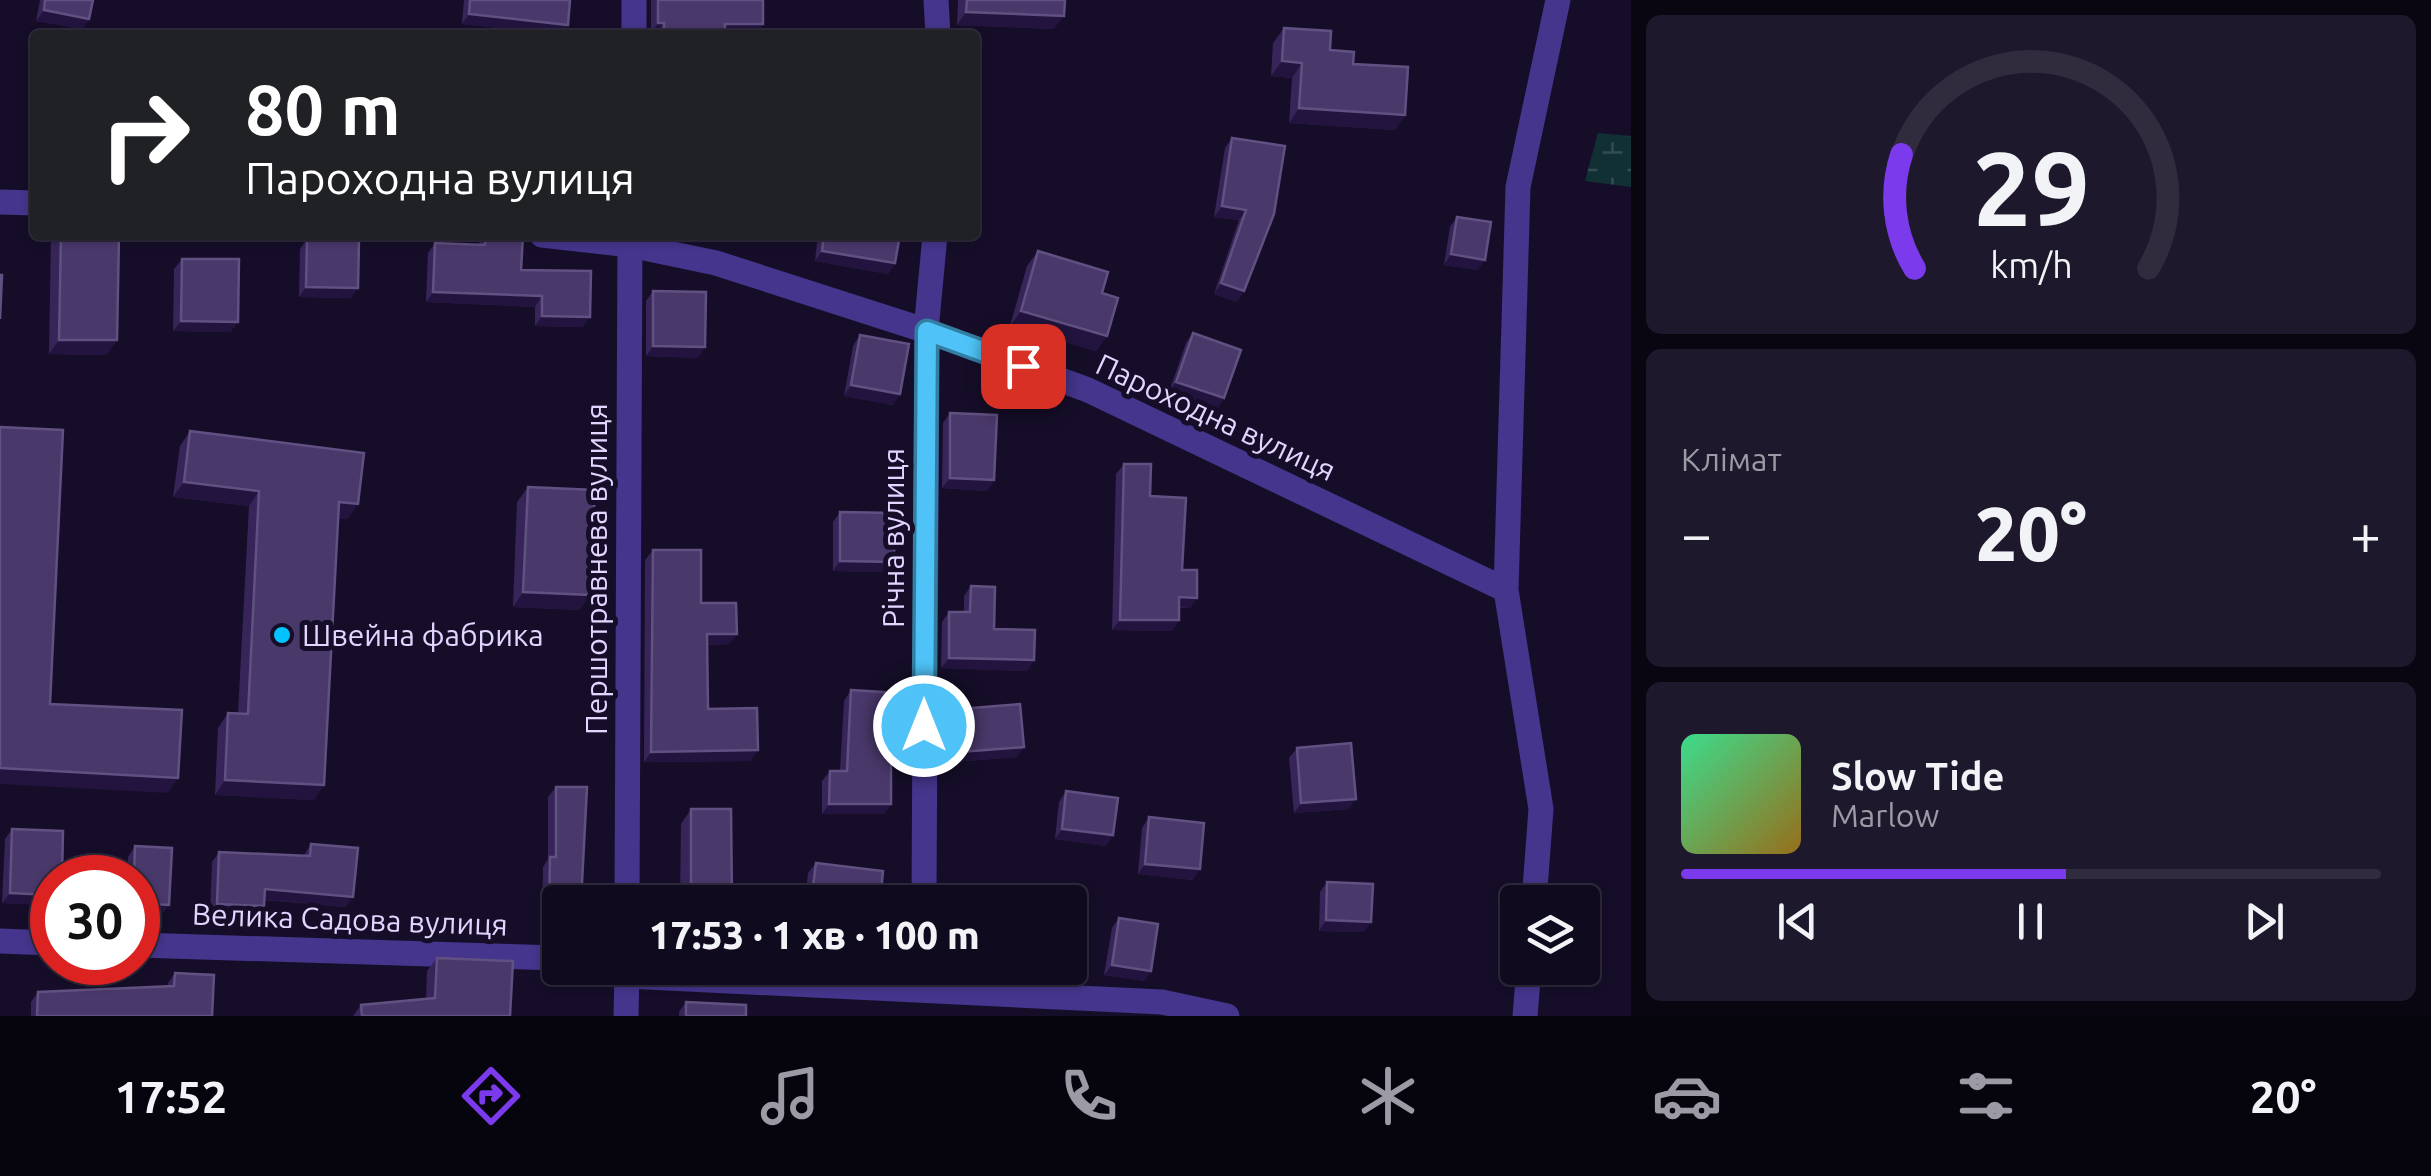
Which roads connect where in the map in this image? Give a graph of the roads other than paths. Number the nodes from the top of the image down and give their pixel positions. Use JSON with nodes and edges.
{"nodes":[{"id":1,"x":634,"y":0,"type":"edge"},
{"id":2,"x":936,"y":0,"type":"edge"},
{"id":3,"x":1558,"y":0,"type":"edge"},
{"id":4,"x":634,"y":30,"type":"edge"},
{"id":5,"x":938,"y":30,"type":"edge"},
{"id":6,"x":0,"y":202,"type":"edge"},
{"id":7,"x":30,"y":203,"type":"edge"},
{"id":8,"x":630,"y":240,"type":"edge"},
{"id":9,"x":935,"y":240,"type":"edge"},
{"id":10,"x":927,"y":331,"type":"junction"},
{"id":11,"x":1506,"y":590,"type":"junction"},
{"id":12,"x":627,"y":885,"type":"edge"},
{"id":13,"x":924,"y":885,"type":"edge"},
{"id":14,"x":1535,"y":885,"type":"edge"},
{"id":15,"x":0,"y":941,"type":"edge"},
{"id":16,"x":30,"y":942,"type":"edge"},
{"id":17,"x":160,"y":946,"type":"edge"},
{"id":18,"x":542,"y":957,"type":"edge"},
{"id":19,"x":627,"y":985,"type":"edge"},
{"id":20,"x":993,"y":985,"type":"edge"},
{"id":21,"x":1528,"y":985,"type":"edge"},
{"id":22,"x":626,"y":1016,"type":"edge"},
{"id":23,"x":1227,"y":1016,"type":"edge"},
{"id":24,"x":1525,"y":1016,"type":"edge"}],
"edges":[{"from":1,"to":4,"type":"street"},
{"from":2,"to":5,"type":"street"},
{"from":3,"to":11,"type":"street"},
{"from":6,"to":7,"type":"street"},
{"from":8,"to":10,"type":"street","name":"Пароходна вулиця"},
{"from":8,"to":12,"type":"street","name":"Першотравнева вулиця"},
{"from":9,"to":10,"type":"street","name":"Річна вулиця"},
{"from":10,"to":11,"type":"street","name":"Пароходна вулиця"},
{"from":10,"to":13,"type":"street","name":"Річна вулиця"},
{"from":11,"to":14,"type":"street"},
{"from":15,"to":16,"type":"street"},
{"from":17,"to":18,"type":"street","name":"Велика Садова вулиця"},
{"from":19,"to":22,"type":"street"},
{"from":20,"to":23,"type":"street"},
{"from":21,"to":24,"type":"street"}]}
